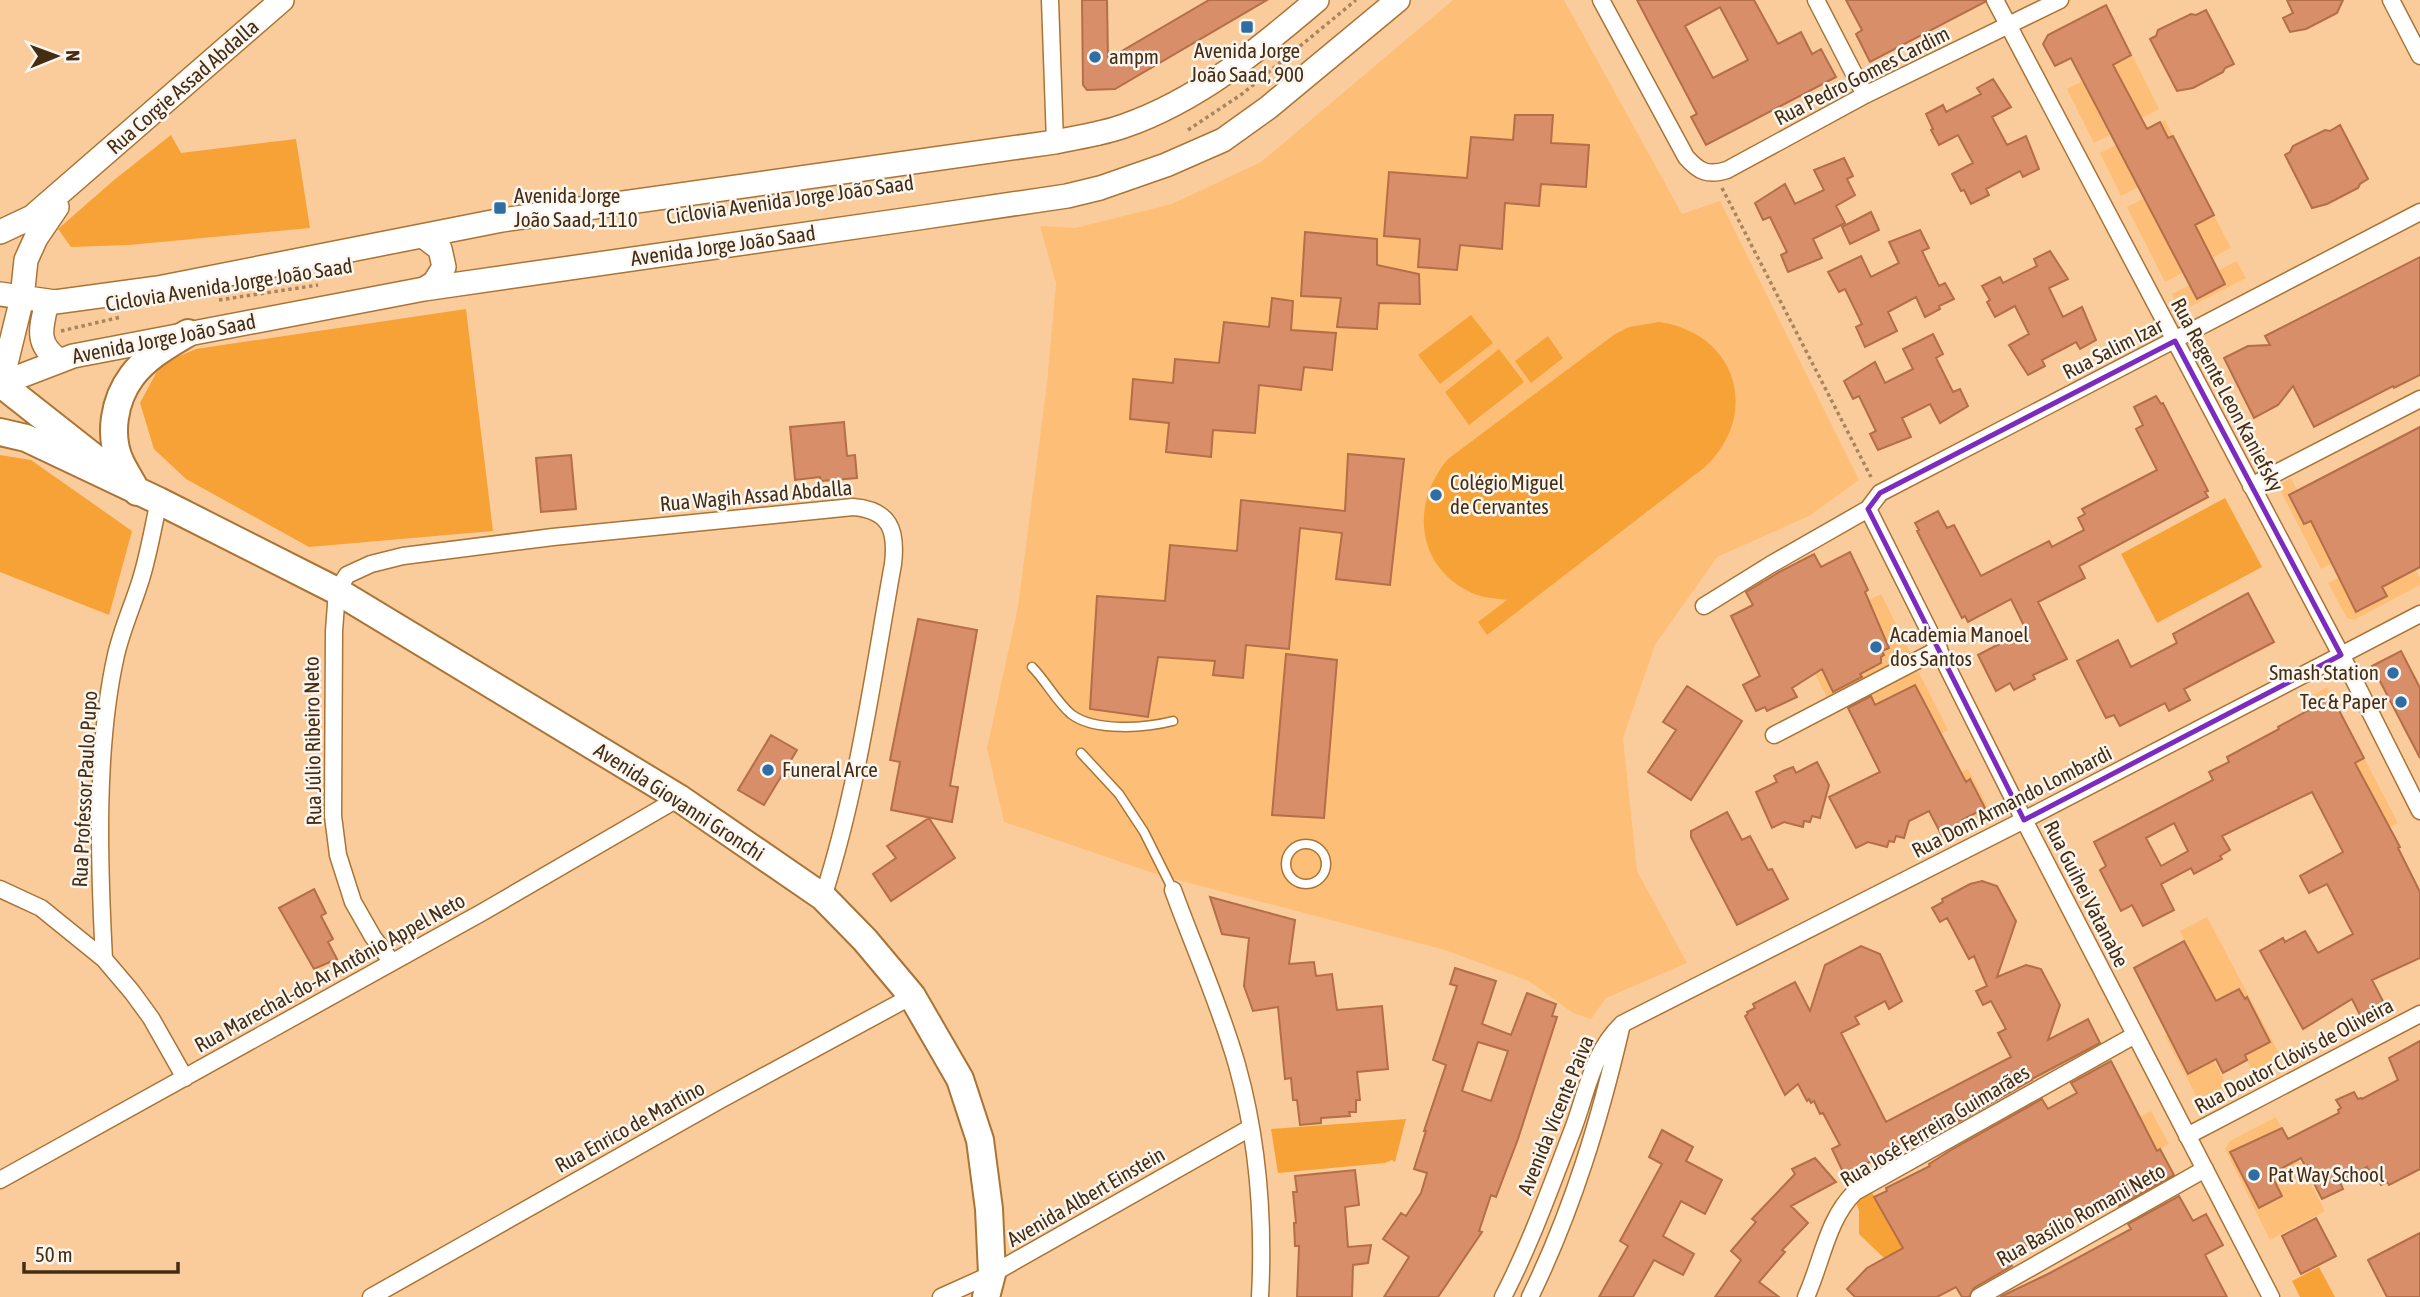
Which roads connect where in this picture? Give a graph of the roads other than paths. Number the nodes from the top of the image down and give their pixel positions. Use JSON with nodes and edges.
{"nodes":[{"id":1,"x":282,"y":0,"type":"edge"},
{"id":2,"x":1051,"y":0,"type":"edge"},
{"id":3,"x":1317,"y":0,"type":"edge"},
{"id":4,"x":1398,"y":0,"type":"edge"},
{"id":5,"x":1601,"y":0,"type":"edge"},
{"id":6,"x":1816,"y":0,"type":"edge"},
{"id":7,"x":1995,"y":0,"type":"edge"},
{"id":8,"x":2060,"y":0,"type":"edge"},
{"id":9,"x":2391,"y":0,"type":"edge"},
{"id":10,"x":2009,"y":27,"type":"junction"},
{"id":11,"x":2420,"y":56,"type":"edge"},
{"id":12,"x":1865,"y":95,"type":"junction"},
{"id":13,"x":1055,"y":142,"type":"junction"},
{"id":14,"x":83,"y":174,"type":"junction"},
{"id":15,"x":2420,"y":212,"type":"edge"},
{"id":16,"x":0,"y":232,"type":"edge"},
{"id":17,"x":423,"y":236,"type":"junction"},
{"id":18,"x":424,"y":289,"type":"junction"},
{"id":19,"x":11,"y":296,"type":"edge"},
{"id":20,"x":47,"y":302,"type":"junction"},
{"id":21,"x":188,"y":334,"type":"junction"},
{"id":22,"x":2175,"y":341,"type":"junction"},
{"id":23,"x":59,"y":360,"type":"junction"},
{"id":24,"x":1,"y":384,"type":"edge"},
{"id":25,"x":2420,"y":399,"type":"edge"},
{"id":26,"x":0,"y":432,"type":"edge"},
{"id":27,"x":2251,"y":486,"type":"junction"},
{"id":28,"x":148,"y":496,"type":"junction"},
{"id":29,"x":1868,"y":509,"type":"junction"},
{"id":30,"x":337,"y":592,"type":"junction"},
{"id":31,"x":1704,"y":606,"type":"dead end"},
{"id":32,"x":2420,"y":614,"type":"edge"},
{"id":33,"x":1939,"y":649,"type":"junction"},
{"id":34,"x":2341,"y":655,"type":"junction"},
{"id":35,"x":1032,"y":667,"type":"dead end"},
{"id":36,"x":1173,"y":721,"type":"dead end"},
{"id":37,"x":1774,"y":735,"type":"dead end"},
{"id":38,"x":1081,"y":753,"type":"dead end"},
{"id":39,"x":679,"y":799,"type":"junction"},
{"id":40,"x":2420,"y":811,"type":"edge"},
{"id":41,"x":2024,"y":820,"type":"junction"},
{"id":42,"x":1291,"y":851,"type":"joint"},
{"id":43,"x":0,"y":889,"type":"edge"},
{"id":44,"x":1173,"y":890,"type":"joint"},
{"id":45,"x":822,"y":897,"type":"junction"},
{"id":46,"x":104,"y":959,"type":"junction"},
{"id":47,"x":391,"y":961,"type":"junction"},
{"id":48,"x":912,"y":996,"type":"junction"},
{"id":49,"x":2420,"y":1014,"type":"edge"},
{"id":50,"x":1622,"y":1024,"type":"junction"},
{"id":51,"x":2135,"y":1035,"type":"junction"},
{"id":52,"x":185,"y":1078,"type":"junction"},
{"id":53,"x":1250,"y":1128,"type":"junction"},
{"id":54,"x":2187,"y":1136,"type":"junction"},
{"id":55,"x":2205,"y":1169,"type":"junction"},
{"id":56,"x":0,"y":1180,"type":"edge"},
{"id":57,"x":989,"y":1286,"type":"edge"},
{"id":58,"x":371,"y":1297,"type":"edge"},
{"id":59,"x":941,"y":1297,"type":"edge"},
{"id":60,"x":1260,"y":1297,"type":"edge"},
{"id":61,"x":1503,"y":1297,"type":"edge"},
{"id":62,"x":1530,"y":1297,"type":"edge"},
{"id":63,"x":1806,"y":1297,"type":"edge"},
{"id":64,"x":1979,"y":1297,"type":"edge"},
{"id":65,"x":2271,"y":1297,"type":"edge"}],
"edges":[{"from":1,"to":14,"type":"main road","name":"Rua Corgie Assad Abdalla"},
{"from":2,"to":13,"type":"street"},
{"from":3,"to":13,"type":"main road"},
{"from":4,"to":18,"type":"main road","name":"Avenida Jorge João Saad"},
{"from":5,"to":12,"type":"street","name":"Rua Pedro Gomes Cardim"},
{"from":6,"to":12,"type":"street"},
{"from":7,"to":10,"type":"street","name":"Rua Regente Leon Kaniefsky"},
{"from":8,"to":10,"type":"street","name":"Rua Pedro Gomes Cardim"},
{"from":9,"to":11,"type":"street"},
{"from":10,"to":12,"type":"street","name":"Rua Pedro Gomes Cardim"},
{"from":10,"to":22,"type":"street","name":"Rua Regente Leon Kaniefsky"},
{"from":13,"to":17,"type":"main road"},
{"from":14,"to":16,"type":"main road","name":"Rua Corgie Assad Abdalla"},
{"from":14,"to":19,"type":"main road","name":"Rua Corgie Assad Abdalla"},
{"from":15,"to":22,"type":"street","name":"Rua Salim Izar"},
{"from":17,"to":18,"type":"main road"},
{"from":17,"to":20,"type":"main road"},
{"from":18,"to":21,"type":"main road","name":"Avenida Jorge João Saad"},
{"from":19,"to":20,"type":"main road"},
{"from":19,"to":24,"type":"main road","name":"Rua Corgie Assad Abdalla"},
{"from":20,"to":23,"type":"main road"},
{"from":21,"to":23,"type":"main road","name":"Avenida Jorge João Saad"},
{"from":21,"to":28,"type":"main road"},
{"from":22,"to":27,"type":"street","name":"Rua Regente Leon Kaniefsky"},
{"from":22,"to":29,"type":"street","name":"Rua Salim Izar"},
{"from":23,"to":24,"type":"main road","name":"Avenida Jorge João Saad"},
{"from":24,"to":28,"type":"main road","name":"Avenida Giovanni Gronchi"},
{"from":25,"to":27,"type":"street"},
{"from":26,"to":28,"type":"main road","name":"Avenida Giovanni Gronchi"},
{"from":27,"to":34,"type":"street","name":"Rua Regente Leon Kaniefsky"},
{"from":28,"to":30,"type":"main road","name":"Avenida Giovanni Gronchi"},
{"from":28,"to":46,"type":"street","name":"Rua Professor Paulo Pupo"},
{"from":29,"to":31,"type":"street"},
{"from":29,"to":33,"type":"street","name":"Rua Guihei Vatanabe"},
{"from":30,"to":39,"type":"main road","name":"Avenida Giovanni Gronchi"},
{"from":30,"to":45,"type":"street","name":"Rua Wagih Assad Abdalla"},
{"from":30,"to":47,"type":"street","name":"Rua Júlio Ribeiro Neto"},
{"from":32,"to":34,"type":"street","name":"Rua Dom Armando Lombardi"},
{"from":33,"to":37,"type":"street"},
{"from":33,"to":41,"type":"street","name":"Rua Guihei Vatanabe"},
{"from":34,"to":40,"type":"street","name":"Rua Regente Leon Kaniefsky"},
{"from":34,"to":41,"type":"street","name":"Rua Dom Armando Lombardi"},
{"from":35,"to":36,"type":"lane"},
{"from":38,"to":44,"type":"lane"},
{"from":39,"to":45,"type":"main road","name":"Avenida Giovanni Gronchi"},
{"from":39,"to":47,"type":"street","name":"Rua Marechal-do-Ar Antônio Appel Neto"},
{"from":41,"to":50,"type":"street","name":"Rua Dom Armando Lombardi"},
{"from":41,"to":51,"type":"street","name":"Rua Guihei Vatanabe"},
{"from":42,"to":42,"type":"lane"},
{"from":43,"to":46,"type":"street"},
{"from":44,"to":53,"type":"street"},
{"from":45,"to":48,"type":"main road","name":"Avenida Giovanni Gronchi"},
{"from":46,"to":52,"type":"street"},
{"from":47,"to":52,"type":"street","name":"Rua Marechal-do-Ar Antônio Appel Neto"},
{"from":48,"to":57,"type":"main road","name":"Avenida Giovanni Gronchi"},
{"from":48,"to":58,"type":"street","name":"Rua Enrico de Martino"},
{"from":49,"to":54,"type":"street","name":"Rua Doutor Clóvis de Oliveira"},
{"from":50,"to":61,"type":"street","name":"Avenida Vicente Paiva"},
{"from":50,"to":62,"type":"street","name":"Avenida Vicente Paiva"},
{"from":51,"to":54,"type":"street","name":"Rua Guihei Vatanabe"},
{"from":51,"to":63,"type":"street","name":"Rua José Ferreira Guimarães"},
{"from":52,"to":56,"type":"street","name":"Rua Marechal-do-Ar Antônio Appel Neto"},
{"from":53,"to":57,"type":"street","name":"Avenida Albert Einstein"},
{"from":53,"to":60,"type":"street"},
{"from":54,"to":55,"type":"street","name":"Rua Guihei Vatanabe"},
{"from":55,"to":64,"type":"street","name":"Rua Basílio Romani Neto"},
{"from":55,"to":65,"type":"street","name":"Rua Guihei Vatanabe"},
{"from":57,"to":59,"type":"street","name":"Avenida Albert Einstein"}]}
